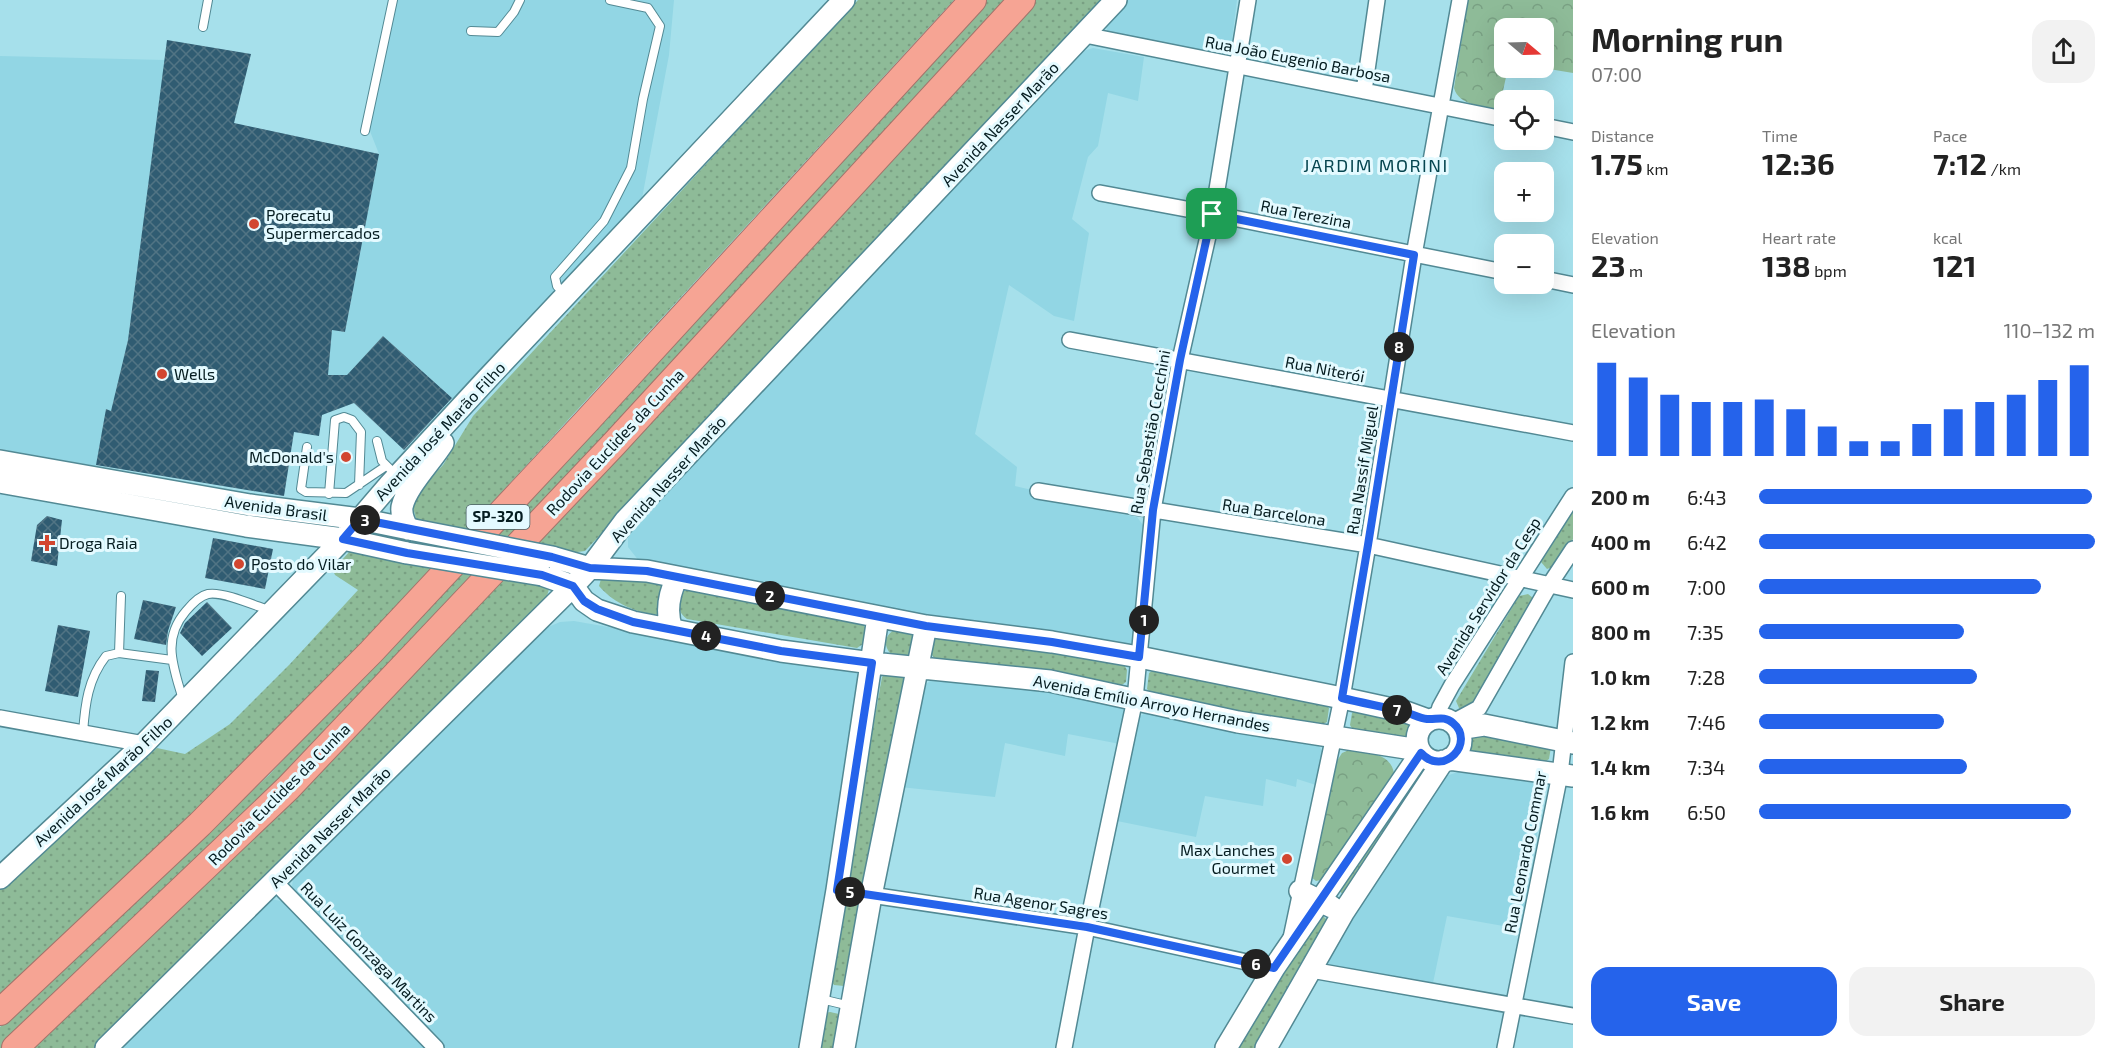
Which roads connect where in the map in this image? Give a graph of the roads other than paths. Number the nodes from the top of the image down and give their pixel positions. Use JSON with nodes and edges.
{"nodes":[{"id":1,"x":208,"y":0,"type":"edge"},
{"id":2,"x":393,"y":0,"type":"edge"},
{"id":3,"x":520,"y":0,"type":"edge"},
{"id":4,"x":610,"y":0,"type":"edge"},
{"id":5,"x":844,"y":0,"type":"edge"},
{"id":6,"x":973,"y":0,"type":"edge"},
{"id":7,"x":1022,"y":0,"type":"edge"},
{"id":8,"x":1116,"y":0,"type":"edge"},
{"id":9,"x":1248,"y":0,"type":"edge"},
{"id":10,"x":1377,"y":0,"type":"edge"},
{"id":11,"x":1460,"y":0,"type":"edge"},
{"id":12,"x":203,"y":27,"type":"dead end"},
{"id":13,"x":471,"y":31,"type":"dead end"},
{"id":14,"x":1085,"y":35,"type":"junction"},
{"id":15,"x":1237,"y":66,"type":"junction"},
{"id":16,"x":1364,"y":91,"type":"junction"},
{"id":17,"x":1440,"y":106,"type":"junction"},
{"id":18,"x":1494,"y":117,"type":"edge"},
{"id":19,"x":1554,"y":128,"type":"edge"},
{"id":20,"x":365,"y":131,"type":"dead end"},
{"id":21,"x":1573,"y":132,"type":"edge"},
{"id":22,"x":1100,"y":194,"type":"dead end"},
{"id":23,"x":1212,"y":214,"type":"junction"},
{"id":24,"x":1414,"y":255,"type":"junction"},
{"id":25,"x":1494,"y":270,"type":"edge"},
{"id":26,"x":1554,"y":281,"type":"edge"},
{"id":27,"x":1573,"y":285,"type":"edge"},
{"id":28,"x":566,"y":296,"type":"junction"},
{"id":29,"x":1070,"y":339,"type":"dead end"},
{"id":30,"x":1180,"y":360,"type":"junction"},
{"id":31,"x":488,"y":379,"type":"junction"},
{"id":32,"x":1390,"y":399,"type":"junction"},
{"id":33,"x":1573,"y":433,"type":"edge"},
{"id":34,"x":377,"y":441,"type":"dead end"},
{"id":35,"x":307,"y":447,"type":"dead end"},
{"id":36,"x":0,"y":461,"type":"edge"},
{"id":37,"x":392,"y":471,"type":"junction"},
{"id":38,"x":0,"y":482,"type":"edge"},
{"id":39,"x":359,"y":485,"type":"junction"},
{"id":40,"x":1038,"y":491,"type":"dead end"},
{"id":41,"x":328,"y":494,"type":"junction"},
{"id":42,"x":1573,"y":496,"type":"edge"},
{"id":43,"x":250,"y":505,"type":"junction"},
{"id":44,"x":1153,"y":510,"type":"junction"},
{"id":45,"x":360,"y":519,"type":"junction"},
{"id":46,"x":246,"y":526,"type":"junction"},
{"id":47,"x":411,"y":529,"type":"junction"},
{"id":48,"x":343,"y":539,"type":"junction"},
{"id":49,"x":1368,"y":545,"type":"junction"},
{"id":50,"x":1573,"y":549,"type":"edge"},
{"id":51,"x":547,"y":566,"type":"junction"},
{"id":52,"x":590,"y":568,"type":"junction"},
{"id":53,"x":677,"y":578,"type":"junction"},
{"id":54,"x":1521,"y":578,"type":"junction"},
{"id":55,"x":1550,"y":584,"type":"junction"},
{"id":56,"x":573,"y":586,"type":"junction"},
{"id":57,"x":1573,"y":590,"type":"edge"},
{"id":58,"x":121,"y":596,"type":"dead end"},
{"id":59,"x":273,"y":612,"type":"junction"},
{"id":60,"x":878,"y":617,"type":"junction"},
{"id":61,"x":926,"y":626,"type":"junction"},
{"id":62,"x":672,"y":629,"type":"junction"},
{"id":63,"x":119,"y":653,"type":"junction"},
{"id":64,"x":1139,"y":657,"type":"junction"},
{"id":65,"x":172,"y":660,"type":"junction"},
{"id":66,"x":1573,"y":662,"type":"edge"},
{"id":67,"x":872,"y":663,"type":"junction"},
{"id":68,"x":917,"y":668,"type":"junction"},
{"id":69,"x":1342,"y":698,"type":"junction"},
{"id":70,"x":1135,"y":699,"type":"junction"},
{"id":71,"x":184,"y":703,"type":"junction"},
{"id":72,"x":0,"y":718,"type":"edge"},
{"id":73,"x":1444,"y":722,"type":"junction"},
{"id":74,"x":83,"y":733,"type":"junction"},
{"id":75,"x":1334,"y":737,"type":"junction"},
{"id":76,"x":1568,"y":742,"type":"edge"},
{"id":77,"x":144,"y":744,"type":"junction"},
{"id":78,"x":1420,"y":752,"type":"junction"},
{"id":79,"x":1446,"y":760,"type":"junction"},
{"id":80,"x":1566,"y":775,"type":"edge"},
{"id":81,"x":0,"y":878,"type":"edge"},
{"id":82,"x":275,"y":882,"type":"junction"},
{"id":83,"x":837,"y":890,"type":"junction"},
{"id":84,"x":1300,"y":891,"type":"junction"},
{"id":85,"x":871,"y":896,"type":"junction"},
{"id":86,"x":1320,"y":900,"type":"junction"},
{"id":87,"x":1343,"y":913,"type":"junction"},
{"id":88,"x":1087,"y":927,"type":"junction"},
{"id":89,"x":1290,"y":944,"type":"junction"},
{"id":90,"x":1274,"y":968,"type":"junction"},
{"id":91,"x":1311,"y":970,"type":"junction"},
{"id":92,"x":819,"y":998,"type":"junction"},
{"id":93,"x":1513,"y":1005,"type":"junction"},
{"id":94,"x":851,"y":1006,"type":"junction"},
{"id":95,"x":0,"y":1012,"type":"edge"},
{"id":96,"x":1573,"y":1016,"type":"edge"},
{"id":97,"x":1282,"y":1022,"type":"junction"},
{"id":98,"x":15,"y":1048,"type":"edge"},
{"id":99,"x":106,"y":1048,"type":"edge"},
{"id":100,"x":436,"y":1048,"type":"edge"},
{"id":101,"x":810,"y":1048,"type":"edge"},
{"id":102,"x":844,"y":1048,"type":"edge"},
{"id":103,"x":1064,"y":1048,"type":"edge"},
{"id":104,"x":1226,"y":1048,"type":"edge"},
{"id":105,"x":1266,"y":1048,"type":"edge"},
{"id":106,"x":1277,"y":1048,"type":"edge"},
{"id":107,"x":1505,"y":1048,"type":"edge"}],
"edges":[{"from":1,"to":12,"type":"lane"},
{"from":2,"to":20,"type":"lane"},
{"from":3,"to":13,"type":"lane"},
{"from":4,"to":28,"type":"lane"},
{"from":5,"to":28,"type":"main road","name":"Avenida José Marão Filho"},
{"from":6,"to":95,"type":"highway","name":"Rodovia Euclides da Cunha","number":"SP-320"},
{"from":7,"to":98,"type":"highway","name":"Rodovia Euclides da Cunha","number":"SP-320"},
{"from":8,"to":14,"type":"main road","name":"Avenida Nasser Marão"},
{"from":9,"to":15,"type":"street","name":"Rua Sebastião Cecchini"},
{"from":10,"to":16,"type":"street"},
{"from":11,"to":17,"type":"street","name":"Rua Nassif Miguel"},
{"from":14,"to":15,"type":"street","name":"Rua João Eugenio Barbosa"},
{"from":14,"to":52,"type":"main road","name":"Avenida Nasser Marão"},
{"from":15,"to":16,"type":"street","name":"Rua João Eugenio Barbosa"},
{"from":15,"to":23,"type":"street","name":"Rua Sebastião Cecchini"},
{"from":16,"to":17,"type":"street","name":"Rua João Eugenio Barbosa"},
{"from":17,"to":18,"type":"street","name":"Rua João Eugenio Barbosa"},
{"from":17,"to":24,"type":"street","name":"Rua Nassif Miguel"},
{"from":19,"to":21,"type":"street"},
{"from":22,"to":23,"type":"street","name":"Rua Terezina"},
{"from":23,"to":24,"type":"street","name":"Rua Terezina"},
{"from":23,"to":30,"type":"street","name":"Rua Sebastião Cecchini"},
{"from":24,"to":25,"type":"street","name":"Rua Terezina"},
{"from":24,"to":32,"type":"street","name":"Rua Nassif Miguel"},
{"from":26,"to":27,"type":"street"},
{"from":28,"to":31,"type":"main road","name":"Avenida José Marão Filho"},
{"from":29,"to":30,"type":"street","name":"Rua Niterói"},
{"from":30,"to":32,"type":"street","name":"Rua Niterói"},
{"from":30,"to":44,"type":"street","name":"Rua Sebastião Cecchini"},
{"from":31,"to":37,"type":"main road","name":"Avenida José Marão Filho"},
{"from":31,"to":47,"type":"main road"},
{"from":32,"to":33,"type":"street","name":"Rua Niterói"},
{"from":32,"to":49,"type":"street","name":"Rua Nassif Miguel"},
{"from":34,"to":37,"type":"lane"},
{"from":35,"to":41,"type":"lane"},
{"from":36,"to":43,"type":"main road","name":"Avenida Brasil"},
{"from":37,"to":39,"type":"lane"},
{"from":37,"to":45,"type":"main road","name":"Avenida José Marão Filho"},
{"from":38,"to":46,"type":"main road","name":"Avenida Brasil"},
{"from":39,"to":41,"type":"lane"},
{"from":39,"to":41,"type":"lane"},
{"from":40,"to":44,"type":"street","name":"Rua Barcelona"},
{"from":42,"to":54,"type":"street","name":"Avenida Servidor da Cesp"},
{"from":43,"to":45,"type":"main road","name":"Avenida Brasil"},
{"from":43,"to":46,"type":"main road"},
{"from":44,"to":49,"type":"street","name":"Rua Barcelona"},
{"from":44,"to":64,"type":"street","name":"Rua Sebastião Cecchini"},
{"from":45,"to":47,"type":"main road","name":"Avenida Brasil"},
{"from":45,"to":48,"type":"main road","name":"Avenida José Marão Filho"},
{"from":46,"to":48,"type":"main road","name":"Avenida Brasil"},
{"from":47,"to":51,"type":"main road","name":"Avenida Brasil","bridge":true},
{"from":48,"to":51,"type":"main road","name":"Avenida Brasil","bridge":true},
{"from":48,"to":59,"type":"main road","name":"Avenida José Marão Filho"},
{"from":49,"to":54,"type":"street","name":"Rua Barcelona"},
{"from":49,"to":69,"type":"street","name":"Rua Nassif Miguel"},
{"from":50,"to":55,"type":"street"},
{"from":51,"to":52,"type":"main road"},
{"from":51,"to":56,"type":"main road","name":"Avenida Emílio Arroyo Hernandes"},
{"from":52,"to":53,"type":"main road"},
{"from":52,"to":56,"type":"main road","name":"Avenida Nasser Marão"},
{"from":53,"to":60,"type":"main road"},
{"from":53,"to":62,"type":"main road"},
{"from":54,"to":55,"type":"street","name":"Rua Barcelona"},
{"from":54,"to":73,"type":"street","name":"Avenida Servidor da Cesp"},
{"from":55,"to":57,"type":"street","name":"Rua Barcelona"},
{"from":55,"to":73,"type":"street"},
{"from":56,"to":62,"type":"main road","name":"Avenida Emílio Arroyo Hernandes"},
{"from":56,"to":82,"type":"main road","name":"Avenida Nasser Marão"},
{"from":58,"to":63,"type":"lane"},
{"from":59,"to":65,"type":"lane"},
{"from":59,"to":71,"type":"main road","name":"Avenida José Marão Filho"},
{"from":60,"to":61,"type":"main road"},
{"from":60,"to":67,"type":"main road"},
{"from":61,"to":64,"type":"main road"},
{"from":61,"to":68,"type":"main road"},
{"from":62,"to":67,"type":"main road","name":"Avenida Emílio Arroyo Hernandes"},
{"from":63,"to":65,"type":"lane"},
{"from":63,"to":74,"type":"lane"},
{"from":64,"to":69,"type":"main road"},
{"from":64,"to":70,"type":"street","name":"Rua Sebastião Cecchini"},
{"from":65,"to":71,"type":"lane"},
{"from":66,"to":76,"type":"street","name":"Rua Leonardo Commar"},
{"from":67,"to":68,"type":"main road","name":"Avenida Emílio Arroyo Hernandes"},
{"from":67,"to":83,"type":"main road"},
{"from":68,"to":70,"type":"main road","name":"Avenida Emílio Arroyo Hernandes"},
{"from":68,"to":85,"type":"main road"},
{"from":69,"to":73,"type":"main road"},
{"from":69,"to":75,"type":"street","name":"Rua Nassif Miguel"},
{"from":70,"to":75,"type":"main road","name":"Avenida Emílio Arroyo Hernandes"},
{"from":70,"to":88,"type":"street","name":"Rua Sebastião Cecchini"},
{"from":71,"to":77,"type":"main road","name":"Avenida José Marão Filho"},
{"from":72,"to":74,"type":"street"},
{"from":73,"to":76,"type":"main road"},
{"from":73,"to":78,"type":"main road"},
{"from":73,"to":79,"type":"main road"},
{"from":74,"to":77,"type":"street"},
{"from":75,"to":78,"type":"main road","name":"Avenida Emílio Arroyo Hernandes"},
{"from":75,"to":84,"type":"street","name":"Rua Nassif Miguel"},
{"from":76,"to":80,"type":"street","name":"Rua Leonardo Commar"},
{"from":77,"to":81,"type":"main road","name":"Avenida José Marão Filho"},
{"from":78,"to":79,"type":"main road","name":"Avenida Emílio Arroyo Hernandes"},
{"from":78,"to":86,"type":"main road"},
{"from":79,"to":80,"type":"main road","name":"Avenida Emílio Arroyo Hernandes"},
{"from":79,"to":87,"type":"main road"},
{"from":80,"to":93,"type":"street","name":"Rua Leonardo Commar"},
{"from":82,"to":99,"type":"main road","name":"Avenida Nasser Marão"},
{"from":82,"to":100,"type":"street","name":"Rua Luiz Gonzaga Martins"},
{"from":83,"to":85,"type":"street","name":"Rua Agenor Sagres"},
{"from":83,"to":92,"type":"main road"},
{"from":84,"to":86,"type":"main road"},
{"from":84,"to":89,"type":"street","name":"Rua Nassif Miguel"},
{"from":85,"to":88,"type":"street","name":"Rua Agenor Sagres"},
{"from":85,"to":94,"type":"main road"},
{"from":86,"to":87,"type":"main road"},
{"from":86,"to":89,"type":"main road"},
{"from":87,"to":91,"type":"main road"},
{"from":88,"to":90,"type":"street","name":"Rua Agenor Sagres"},
{"from":88,"to":103,"type":"street","name":"Rua Sebastião Cecchini"},
{"from":89,"to":90,"type":"main road"},
{"from":90,"to":104,"type":"main road"},
{"from":91,"to":93,"type":"street"},
{"from":91,"to":97,"type":"main road"},
{"from":92,"to":94,"type":"lane"},
{"from":92,"to":101,"type":"main road"},
{"from":93,"to":96,"type":"street"},
{"from":93,"to":107,"type":"street","name":"Rua Leonardo Commar"},
{"from":94,"to":102,"type":"main road"},
{"from":97,"to":105,"type":"main road"},
{"from":97,"to":106,"type":"street"}]}
